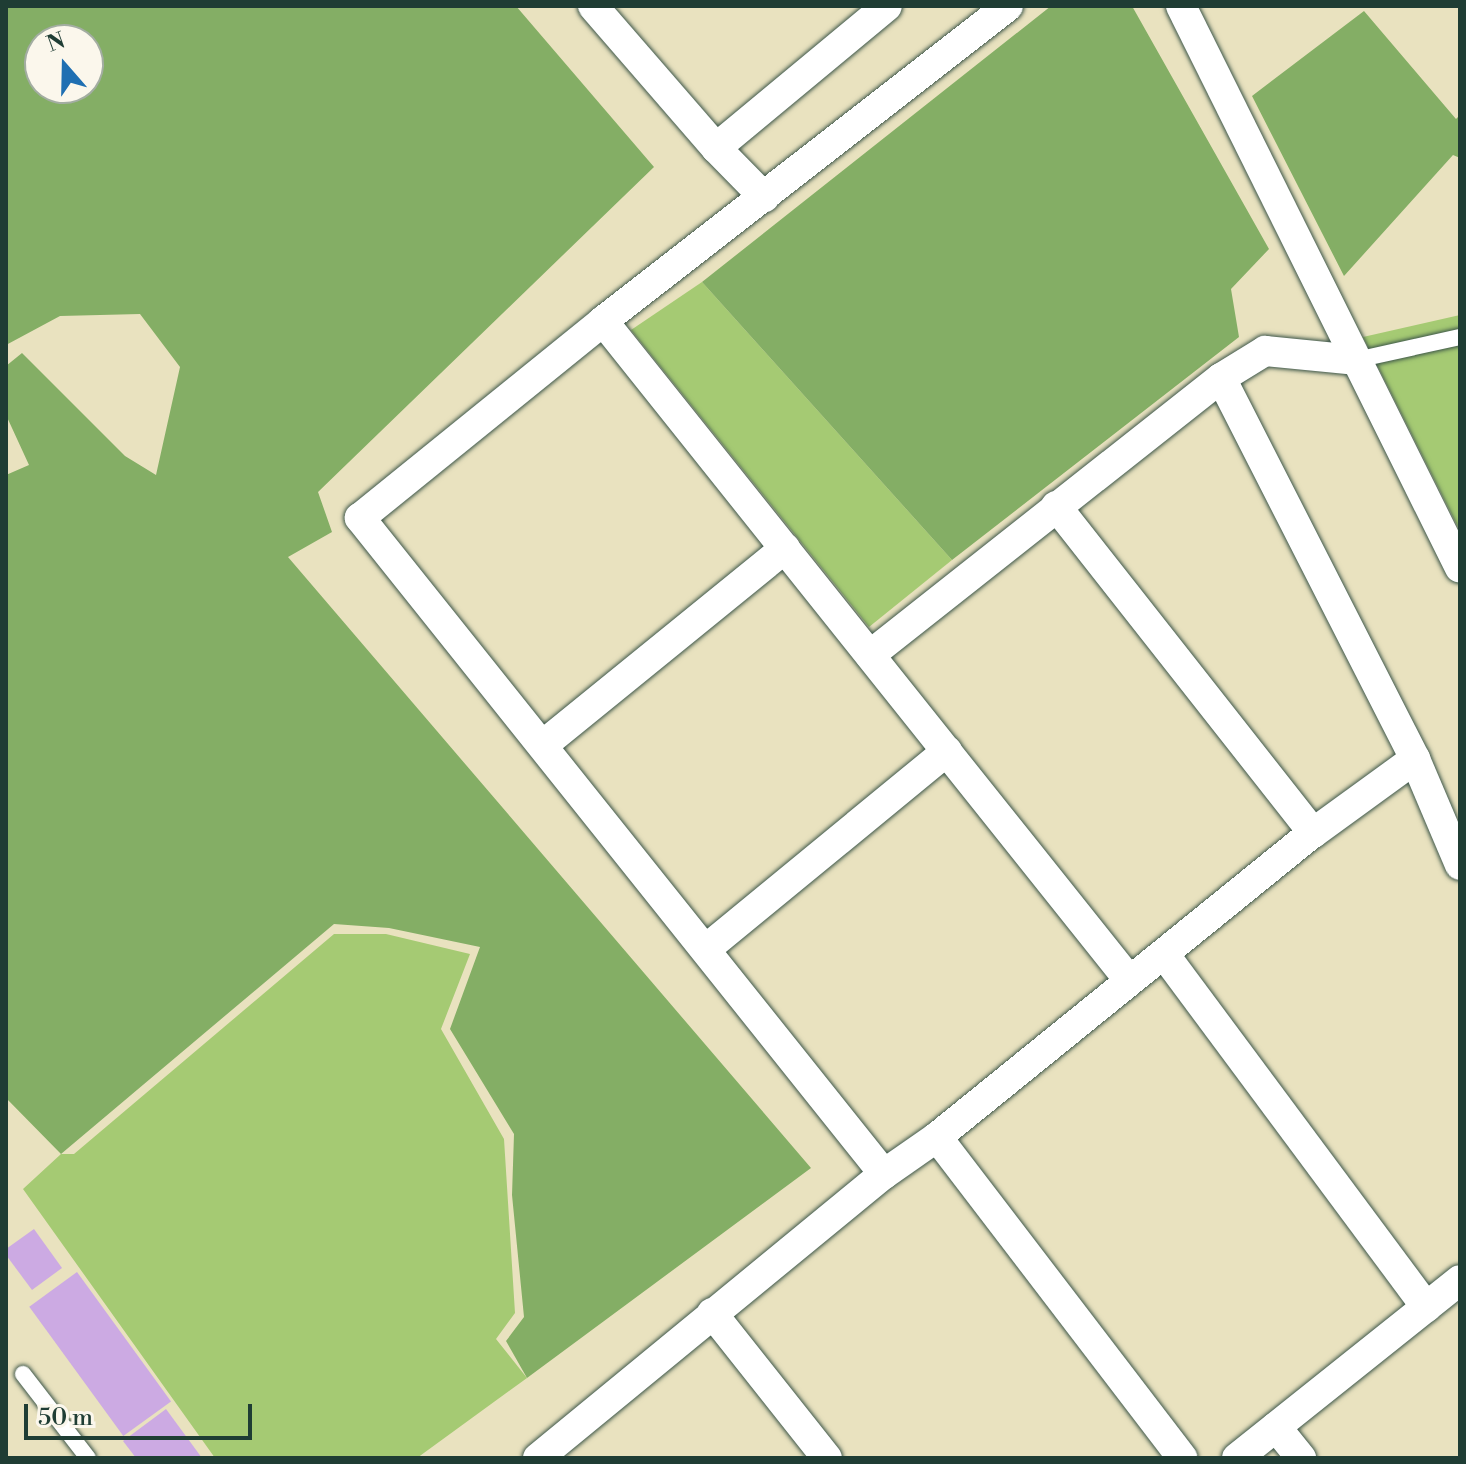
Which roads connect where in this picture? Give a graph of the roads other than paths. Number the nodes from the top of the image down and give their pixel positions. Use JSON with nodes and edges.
{"nodes":[{"id":1,"x":593,"y":6,"type":"edge"},
{"id":2,"x":887,"y":6,"type":"edge"},
{"id":3,"x":1008,"y":6,"type":"edge"},
{"id":4,"x":1181,"y":6,"type":"edge"},
{"id":5,"x":716,"y":148,"type":"junction"},
{"id":6,"x":764,"y":197,"type":"junction"},
{"id":7,"x":603,"y":321,"type":"junction"},
{"id":8,"x":1460,"y":337,"type":"edge"},
{"id":9,"x":1356,"y":360,"type":"junction"},
{"id":10,"x":1221,"y":378,"type":"junction"},
{"id":11,"x":1056,"y":506,"type":"junction"},
{"id":12,"x":785,"y":548,"type":"junction"},
{"id":13,"x":1460,"y":568,"type":"edge"},
{"id":14,"x":870,"y":655,"type":"junction"},
{"id":15,"x":543,"y":745,"type":"junction"},
{"id":16,"x":947,"y":751,"type":"junction"},
{"id":17,"x":1415,"y":759,"type":"junction"},
{"id":18,"x":1313,"y":833,"type":"junction"},
{"id":19,"x":1460,"y":865,"type":"edge"},
{"id":20,"x":706,"y":949,"type":"junction"},
{"id":21,"x":1164,"y":954,"type":"junction"},
{"id":22,"x":1129,"y":980,"type":"junction"},
{"id":23,"x":937,"y":1137,"type":"junction"},
{"id":24,"x":884,"y":1174,"type":"junction"},
{"id":25,"x":1460,"y":1280,"type":"edge"},
{"id":26,"x":1426,"y":1307,"type":"junction"},
{"id":27,"x":712,"y":1313,"type":"junction"},
{"id":28,"x":23,"y":1374,"type":"dead end"},
{"id":29,"x":1276,"y":1427,"type":"junction"},
{"id":30,"x":88,"y":1458,"type":"edge"},
{"id":31,"x":538,"y":1458,"type":"edge"},
{"id":32,"x":827,"y":1458,"type":"edge"},
{"id":33,"x":1182,"y":1458,"type":"edge"},
{"id":34,"x":1237,"y":1458,"type":"edge"},
{"id":35,"x":1301,"y":1458,"type":"edge"}],
"edges":[{"from":1,"to":5,"type":"street"},
{"from":2,"to":5,"type":"street"},
{"from":3,"to":6,"type":"street"},
{"from":4,"to":9,"type":"street"},
{"from":5,"to":6,"type":"street"},
{"from":6,"to":7,"type":"street"},
{"from":7,"to":12,"type":"street"},
{"from":7,"to":15,"type":"street"},
{"from":8,"to":9,"type":"lane"},
{"from":9,"to":10,"type":"street"},
{"from":9,"to":13,"type":"street"},
{"from":10,"to":11,"type":"street"},
{"from":10,"to":17,"type":"street"},
{"from":11,"to":14,"type":"street"},
{"from":11,"to":18,"type":"street"},
{"from":12,"to":14,"type":"street"},
{"from":12,"to":15,"type":"street"},
{"from":14,"to":16,"type":"street"},
{"from":15,"to":20,"type":"street"},
{"from":16,"to":20,"type":"street"},
{"from":16,"to":22,"type":"street"},
{"from":17,"to":18,"type":"street"},
{"from":17,"to":19,"type":"street"},
{"from":18,"to":21,"type":"street"},
{"from":20,"to":24,"type":"street"},
{"from":21,"to":22,"type":"street"},
{"from":21,"to":26,"type":"street"},
{"from":22,"to":23,"type":"street"},
{"from":23,"to":24,"type":"street"},
{"from":23,"to":33,"type":"street"},
{"from":24,"to":27,"type":"street"},
{"from":25,"to":26,"type":"street"},
{"from":26,"to":29,"type":"street"},
{"from":27,"to":31,"type":"street"},
{"from":27,"to":32,"type":"street"},
{"from":28,"to":30,"type":"lane"},
{"from":29,"to":34,"type":"street"},
{"from":29,"to":35,"type":"street"}]}
